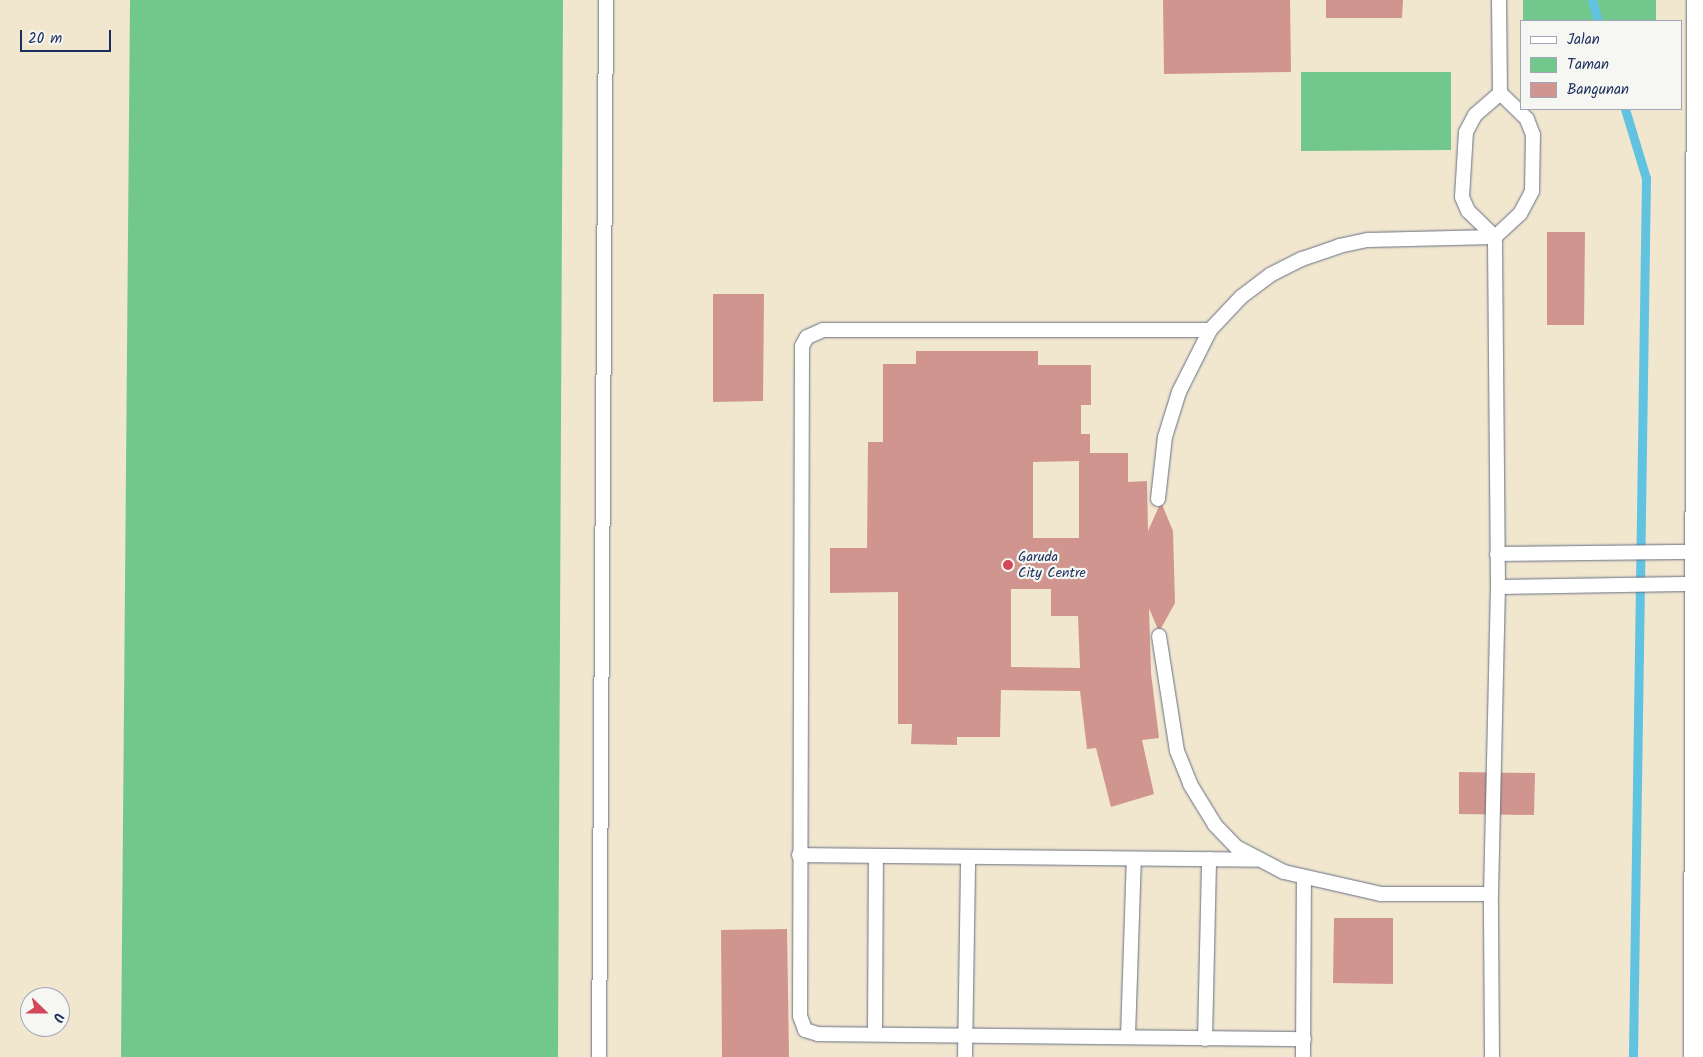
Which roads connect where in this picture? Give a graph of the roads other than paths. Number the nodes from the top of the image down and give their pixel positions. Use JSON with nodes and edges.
{"nodes":[{"id":1,"x":606,"y":0,"type":"edge"},
{"id":2,"x":1499,"y":0,"type":"edge"},
{"id":3,"x":1701,"y":0,"type":"edge"},
{"id":4,"x":1500,"y":93,"type":"junction"},
{"id":5,"x":1495,"y":237,"type":"junction"},
{"id":6,"x":1210,"y":330,"type":"junction"},
{"id":7,"x":1158,"y":498,"type":"dead end"},
{"id":8,"x":1700,"y":552,"type":"junction"},
{"id":9,"x":1497,"y":554,"type":"junction"},
{"id":10,"x":1700,"y":584,"type":"junction"},
{"id":11,"x":1498,"y":587,"type":"junction"},
{"id":12,"x":1159,"y":636,"type":"dead end"},
{"id":13,"x":799,"y":855,"type":"junction"},
{"id":14,"x":876,"y":856,"type":"junction"},
{"id":15,"x":968,"y":857,"type":"junction"},
{"id":16,"x":1134,"y":859,"type":"junction"},
{"id":17,"x":1208,"y":859,"type":"junction"},
{"id":18,"x":1260,"y":860,"type":"junction"},
{"id":19,"x":1304,"y":877,"type":"junction"},
{"id":20,"x":1491,"y":894,"type":"junction"},
{"id":21,"x":875,"y":1033,"type":"junction"},
{"id":22,"x":965,"y":1035,"type":"junction"},
{"id":23,"x":1128,"y":1036,"type":"junction"},
{"id":24,"x":1205,"y":1039,"type":"junction"},
{"id":25,"x":1304,"y":1039,"type":"junction"},
{"id":26,"x":599,"y":1057,"type":"edge"},
{"id":27,"x":965,"y":1057,"type":"edge"},
{"id":28,"x":1304,"y":1057,"type":"edge"},
{"id":29,"x":1492,"y":1057,"type":"edge"},
{"id":30,"x":1698,"y":1057,"type":"edge"}],
"edges":[{"from":1,"to":26,"type":"lane"},
{"from":2,"to":4,"type":"lane"},
{"from":3,"to":8,"type":"street"},
{"from":4,"to":5,"type":"lane"},
{"from":4,"to":5,"type":"lane"},
{"from":5,"to":6,"type":"lane"},
{"from":5,"to":9,"type":"lane"},
{"from":6,"to":7,"type":"lane"},
{"from":6,"to":13,"type":"lane"},
{"from":8,"to":9,"type":"lane"},
{"from":8,"to":10,"type":"street"},
{"from":9,"to":11,"type":"lane"},
{"from":10,"to":11,"type":"lane"},
{"from":10,"to":30,"type":"street"},
{"from":11,"to":20,"type":"lane"},
{"from":12,"to":18,"type":"lane"},
{"from":13,"to":14,"type":"lane"},
{"from":13,"to":21,"type":"lane"},
{"from":14,"to":15,"type":"lane"},
{"from":14,"to":21,"type":"lane"},
{"from":15,"to":16,"type":"lane"},
{"from":15,"to":22,"type":"lane"},
{"from":16,"to":17,"type":"lane"},
{"from":16,"to":23,"type":"lane"},
{"from":17,"to":18,"type":"lane"},
{"from":17,"to":24,"type":"lane"},
{"from":18,"to":19,"type":"lane"},
{"from":19,"to":20,"type":"lane"},
{"from":19,"to":25,"type":"lane"},
{"from":20,"to":29,"type":"lane"},
{"from":21,"to":22,"type":"lane"},
{"from":22,"to":23,"type":"lane"},
{"from":22,"to":27,"type":"lane"},
{"from":23,"to":24,"type":"lane"},
{"from":24,"to":25,"type":"lane"},
{"from":25,"to":28,"type":"lane"}]}
